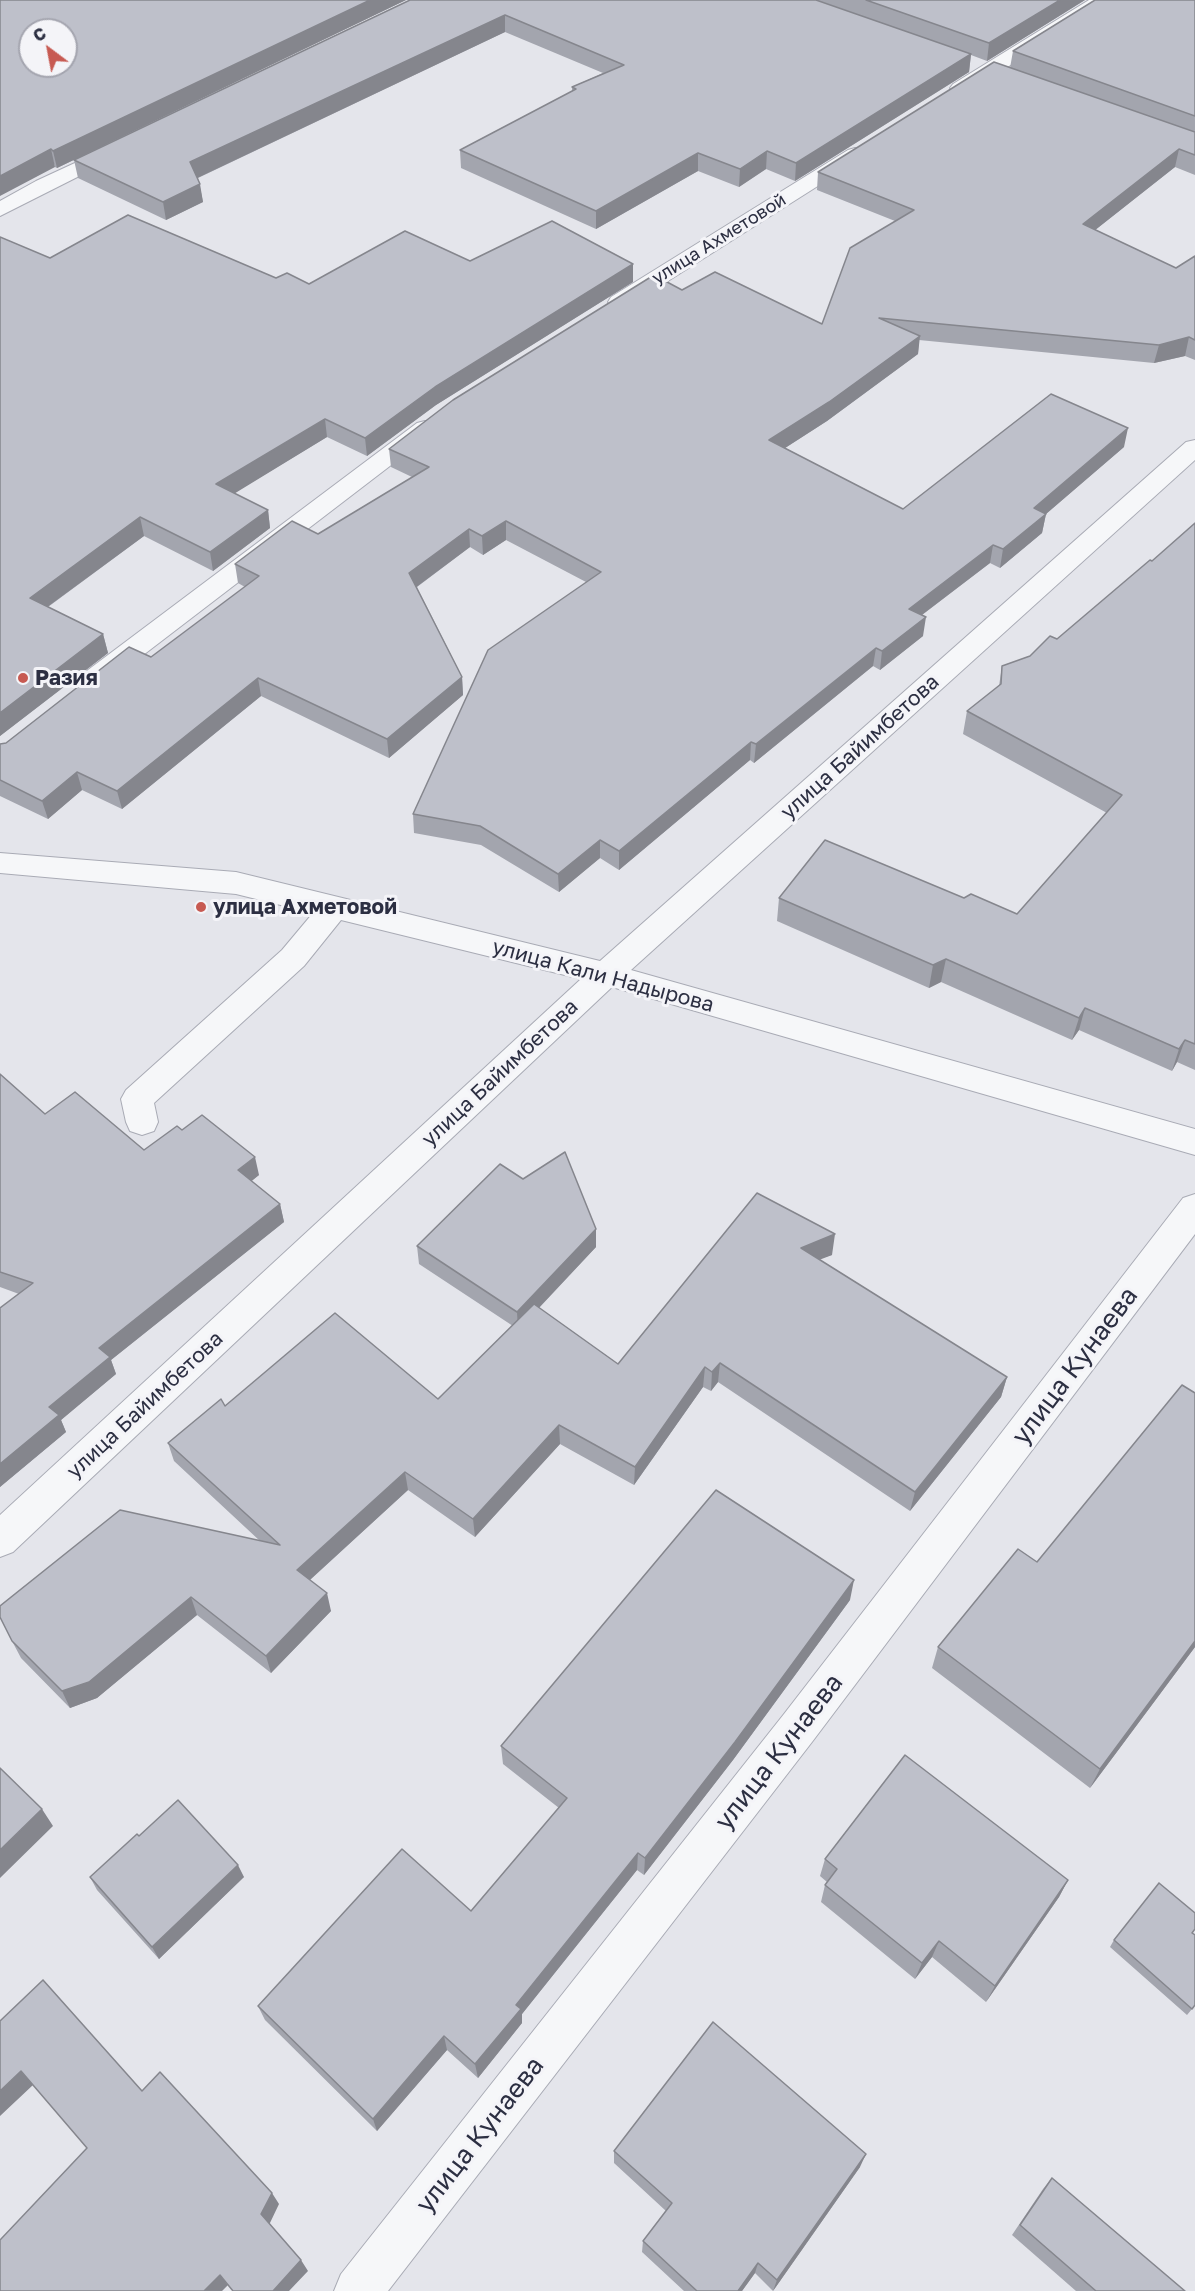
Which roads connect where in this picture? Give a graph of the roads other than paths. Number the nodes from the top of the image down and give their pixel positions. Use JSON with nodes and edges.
{"nodes":[{"id":1,"x":1102,"y":0,"type":"edge"},
{"id":2,"x":967,"y":62,"type":"edge"},
{"id":3,"x":989,"y":70,"type":"junction"},
{"id":4,"x":1011,"y":78,"type":"edge"},
{"id":5,"x":940,"y":101,"type":"edge"},
{"id":6,"x":129,"y":144,"type":"edge"},
{"id":7,"x":871,"y":144,"type":"edge"},
{"id":8,"x":0,"y":210,"type":"edge"},
{"id":9,"x":604,"y":312,"type":"edge"},
{"id":10,"x":445,"y":412,"type":"edge"},
{"id":11,"x":1195,"y":447,"type":"edge"},
{"id":12,"x":84,"y":688,"type":"edge"},
{"id":13,"x":0,"y":863,"type":"edge"},
{"id":14,"x":335,"y":907,"type":"junction"},
{"id":15,"x":606,"y":974,"type":"junction"},
{"id":16,"x":142,"y":1122,"type":"dead end"},
{"id":17,"x":1195,"y":1142,"type":"edge"},
{"id":18,"x":1195,"y":1208,"type":"edge"},
{"id":19,"x":0,"y":1540,"type":"edge"},
{"id":20,"x":358,"y":2291,"type":"edge"}],
"edges":[{"from":1,"to":3,"type":"street"},
{"from":2,"to":3,"type":"street"},
{"from":3,"to":4,"type":"street"},
{"from":3,"to":5,"type":"street"},
{"from":6,"to":8,"type":"street"},
{"from":7,"to":9,"type":"street","name":"улица Ахметовой"},
{"from":10,"to":12,"type":"street"},
{"from":11,"to":15,"type":"street","name":"улица Байимбетова"},
{"from":13,"to":14,"type":"street","name":"улица Кали Надырова"},
{"from":14,"to":15,"type":"street","name":"улица Кали Надырова"},
{"from":14,"to":16,"type":"street"},
{"from":15,"to":17,"type":"street","name":"улица Кали Надырова"},
{"from":15,"to":19,"type":"street","name":"улица Байимбетова"},
{"from":18,"to":20,"type":"street","name":"улица Кунаева"}]}
